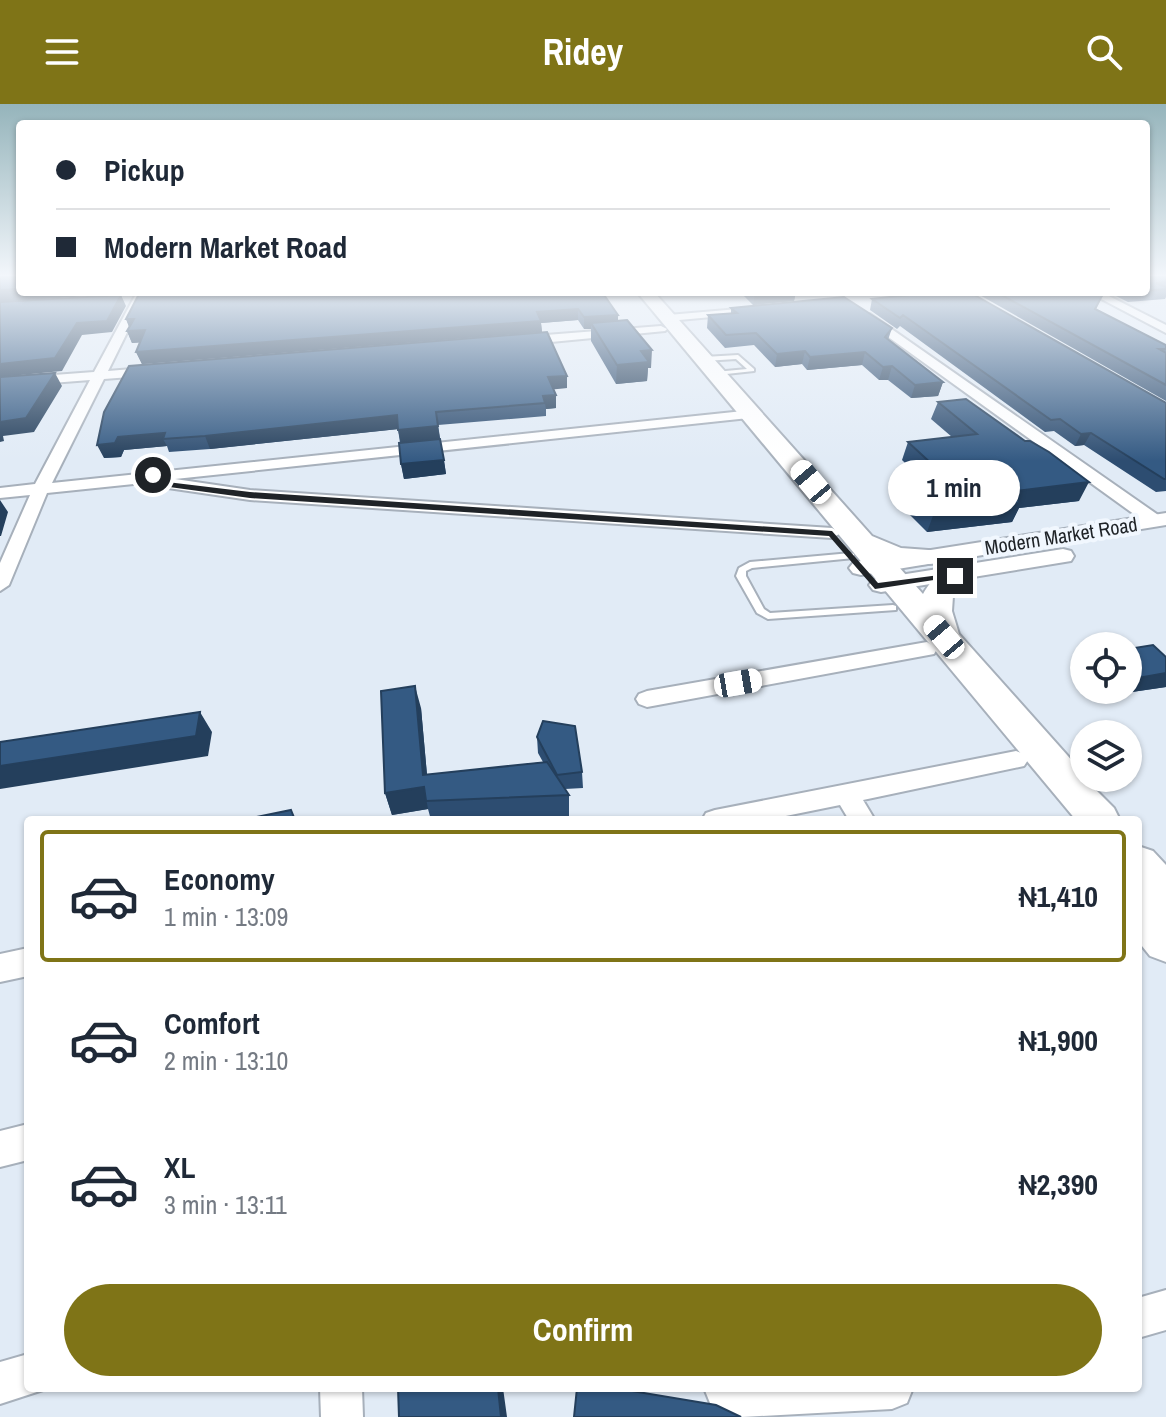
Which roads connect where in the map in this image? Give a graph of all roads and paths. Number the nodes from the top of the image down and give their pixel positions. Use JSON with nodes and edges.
{"nodes":[{"id":1,"x":119,"y":338,"type":"edge"},
{"id":2,"x":538,"y":338,"type":"edge"},
{"id":3,"x":677,"y":338,"type":"edge"},
{"id":4,"x":680,"y":338,"type":"edge"},
{"id":5,"x":898,"y":338,"type":"edge"},
{"id":6,"x":505,"y":342,"type":"edge"},
{"id":7,"x":710,"y":366,"type":"junction"},
{"id":8,"x":178,"y":369,"type":"edge"},
{"id":9,"x":100,"y":376,"type":"junction"},
{"id":10,"x":0,"y":383,"type":"edge"},
{"id":11,"x":743,"y":415,"type":"junction"},
{"id":12,"x":153,"y":475,"type":"junction"},
{"id":13,"x":41,"y":488,"type":"junction"},
{"id":14,"x":0,"y":493,"type":"edge"},
{"id":15,"x":1162,"y":526,"type":"edge"},
{"id":16,"x":832,"y":533,"type":"junction"},
{"id":17,"x":944,"y":566,"type":"junction"},
{"id":18,"x":875,"y":573,"type":"junction"},
{"id":19,"x":0,"y":585,"type":"edge"},
{"id":20,"x":935,"y":643,"type":"junction"},
{"id":21,"x":647,"y":699,"type":"dead end"},
{"id":22,"x":1016,"y":760,"type":"junction"},
{"id":23,"x":846,"y":794,"type":"junction"},
{"id":24,"x":735,"y":816,"type":"edge"},
{"id":25,"x":860,"y":816,"type":"edge"},
{"id":26,"x":1063,"y":816,"type":"edge"},
{"id":27,"x":1096,"y":816,"type":"edge"},
{"id":28,"x":1142,"y":879,"type":"edge"},
{"id":29,"x":1154,"y":924,"type":"edge"},
{"id":30,"x":24,"y":963,"type":"edge"},
{"id":31,"x":0,"y":968,"type":"edge"},
{"id":32,"x":24,"y":1143,"type":"edge"},
{"id":33,"x":0,"y":1149,"type":"edge"},
{"id":34,"x":1166,"y":1310,"type":"edge"},
{"id":35,"x":1142,"y":1317,"type":"edge"},
{"id":36,"x":24,"y":1376,"type":"edge"},
{"id":37,"x":0,"y":1383,"type":"edge"},
{"id":38,"x":341,"y":1392,"type":"edge"},
{"id":39,"x":733,"y":1392,"type":"edge"},
{"id":40,"x":832,"y":1392,"type":"edge"},
{"id":41,"x":342,"y":1417,"type":"edge"}],
"edges":[{"from":1,"to":9,"type":"street"},
{"from":2,"to":6,"type":"street"},
{"from":3,"to":11,"type":"main road"},
{"from":4,"to":7,"type":"main road"},
{"from":5,"to":15,"type":"street"},
{"from":7,"to":7,"type":"lane"},
{"from":7,"to":11,"type":"main road"},
{"from":8,"to":9,"type":"street"},
{"from":9,"to":10,"type":"street"},
{"from":9,"to":13,"type":"street"},
{"from":11,"to":12,"type":"street"},
{"from":11,"to":16,"type":"main road"},
{"from":11,"to":18,"type":"main road"},
{"from":12,"to":13,"type":"street"},
{"from":12,"to":16,"type":"street"},
{"from":13,"to":14,"type":"street"},
{"from":13,"to":19,"type":"street"},
{"from":15,"to":17,"type":"street","name":"Modern Market Road"},
{"from":16,"to":18,"type":"main road"},
{"from":17,"to":18,"type":"street","name":"Modern Market Road"},
{"from":17,"to":18,"type":"main road"},
{"from":17,"to":20,"type":"main road"},
{"from":18,"to":18,"type":"lane"},
{"from":18,"to":20,"type":"main road"},
{"from":20,"to":21,"type":"street"},
{"from":20,"to":22,"type":"main road"},
{"from":20,"to":27,"type":"main road"},
{"from":22,"to":23,"type":"street"},
{"from":22,"to":26,"type":"main road"},
{"from":23,"to":24,"type":"street"},
{"from":23,"to":25,"type":"street"},
{"from":28,"to":29,"type":"main road"},
{"from":30,"to":31,"type":"street"},
{"from":32,"to":33,"type":"street"},
{"from":34,"to":35,"type":"street"},
{"from":36,"to":37,"type":"street"},
{"from":38,"to":41,"type":"street"},
{"from":39,"to":40,"type":"street"}]}
